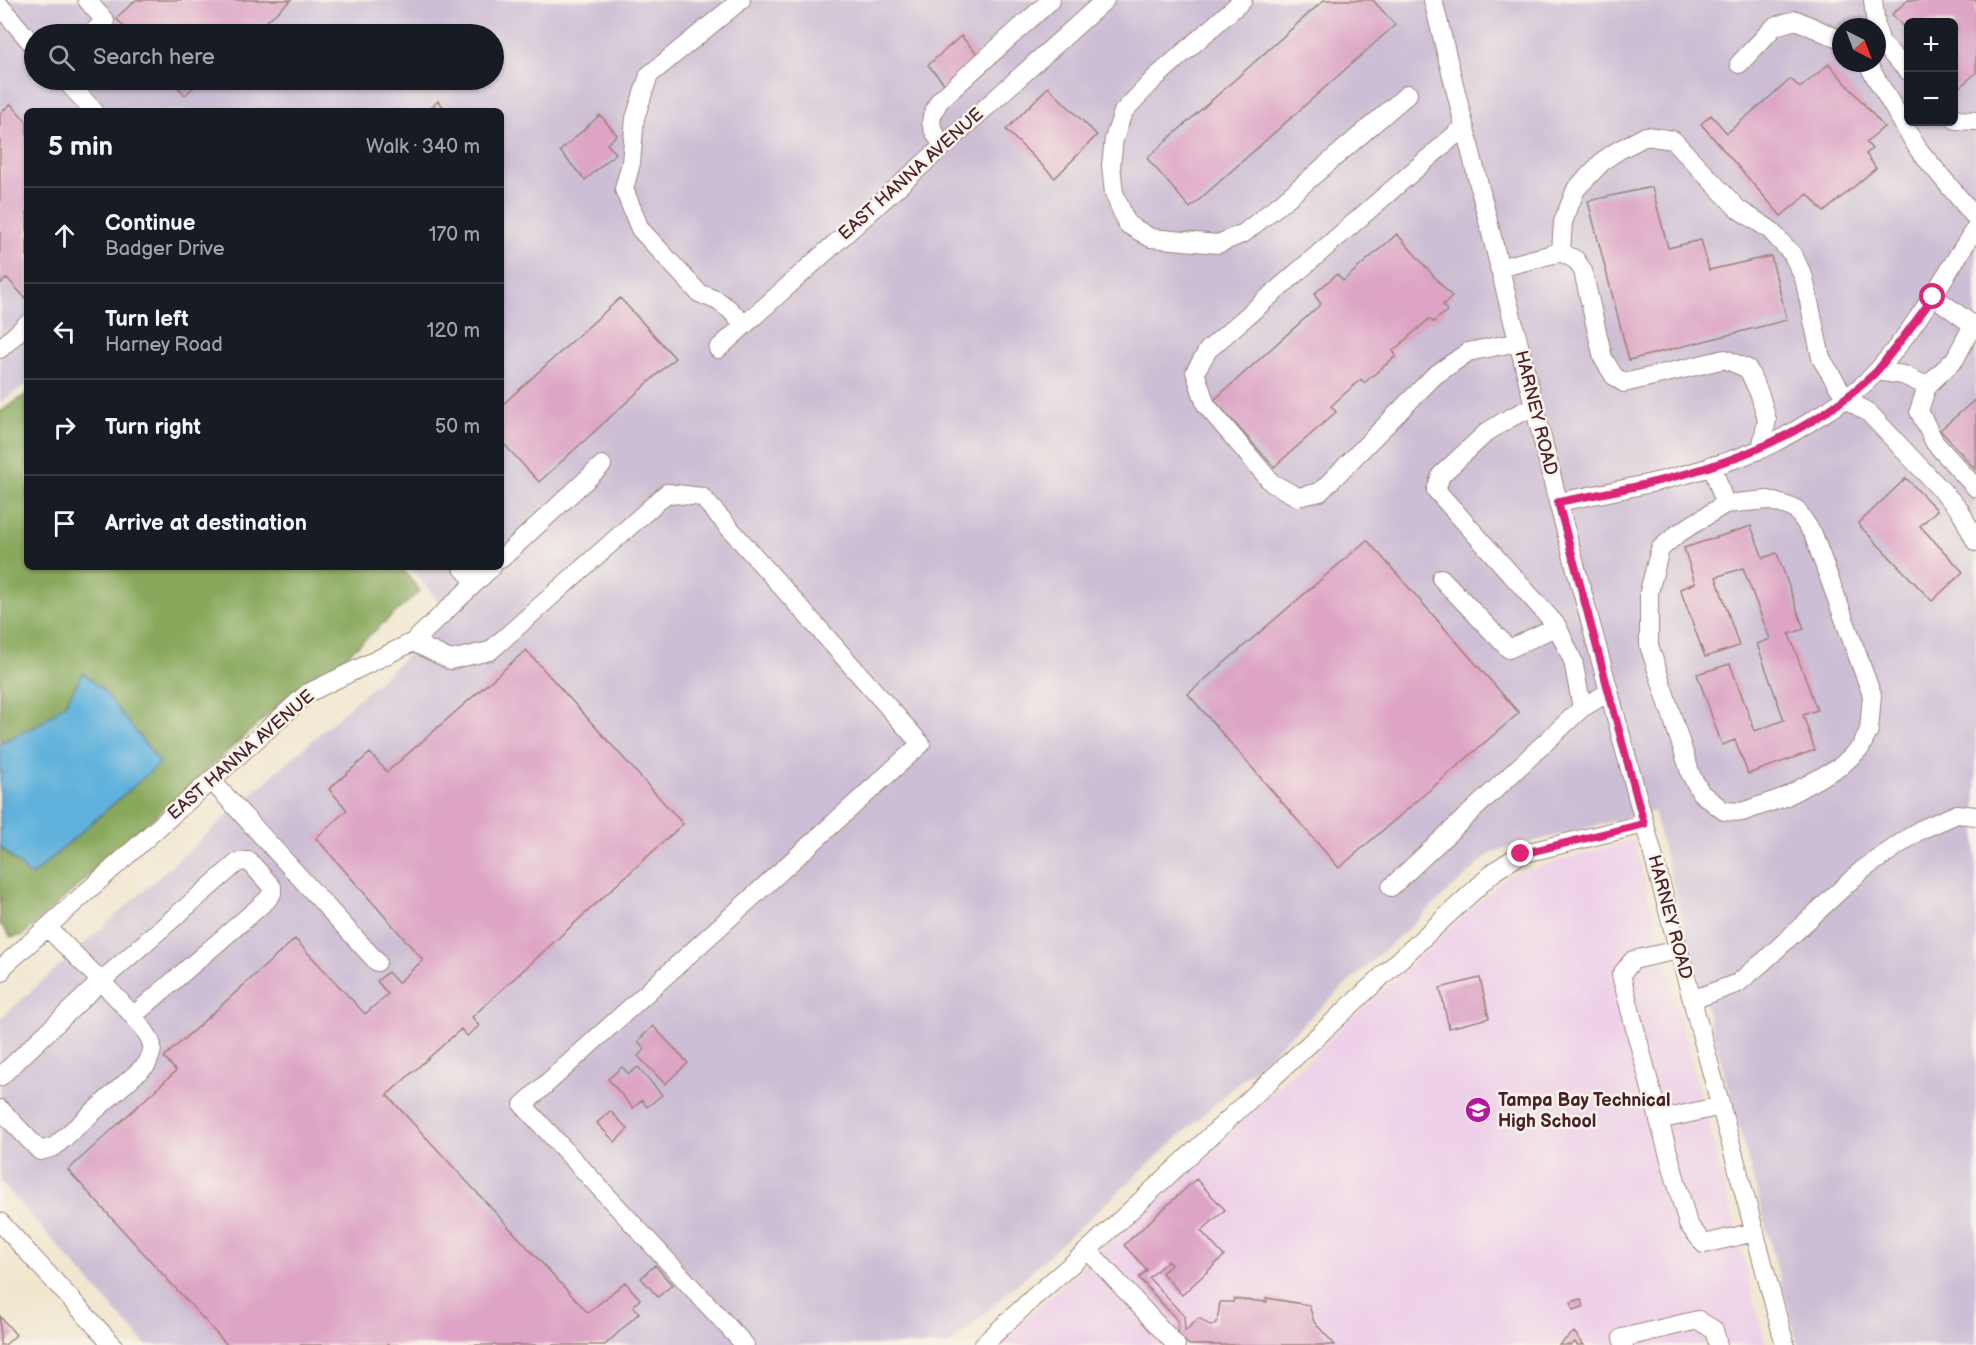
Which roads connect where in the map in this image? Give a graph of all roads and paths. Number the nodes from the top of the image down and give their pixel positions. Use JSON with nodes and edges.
{"nodes":[{"id":1,"x":87,"y":0,"type":"edge"},
{"id":2,"x":741,"y":0,"type":"edge"},
{"id":3,"x":1051,"y":0,"type":"edge"},
{"id":4,"x":1105,"y":0,"type":"edge"},
{"id":5,"x":1243,"y":0,"type":"edge"},
{"id":6,"x":1433,"y":0,"type":"edge"},
{"id":7,"x":1438,"y":0,"type":"edge"},
{"id":8,"x":1873,"y":0,"type":"edge"},
{"id":9,"x":0,"y":6,"type":"edge"},
{"id":10,"x":1875,"y":18,"type":"edge"},
{"id":11,"x":102,"y":24,"type":"edge"},
{"id":12,"x":24,"y":34,"type":"edge"},
{"id":13,"x":1832,"y":36,"type":"edge"},
{"id":14,"x":1886,"y":48,"type":"edge"},
{"id":15,"x":1739,"y":64,"type":"dead end"},
{"id":16,"x":1904,"y":67,"type":"edge"},
{"id":17,"x":1872,"y":72,"type":"edge"},
{"id":18,"x":74,"y":90,"type":"edge"},
{"id":19,"x":1408,"y":94,"type":"dead end"},
{"id":20,"x":91,"y":108,"type":"edge"},
{"id":21,"x":1958,"y":120,"type":"edge"},
{"id":22,"x":1976,"y":122,"type":"edge"},
{"id":23,"x":1464,"y":127,"type":"junction"},
{"id":24,"x":943,"y":145,"type":"junction"},
{"id":25,"x":1976,"y":218,"type":"edge"},
{"id":26,"x":1976,"y":227,"type":"edge"},
{"id":27,"x":1561,"y":252,"type":"junction"},
{"id":28,"x":1499,"y":268,"type":"junction"},
{"id":29,"x":1933,"y":297,"type":"junction"},
{"id":30,"x":1974,"y":322,"type":"edge"},
{"id":31,"x":745,"y":325,"type":"junction"},
{"id":32,"x":24,"y":327,"type":"edge"},
{"id":33,"x":1518,"y":342,"type":"junction"},
{"id":34,"x":0,"y":349,"type":"edge"},
{"id":35,"x":718,"y":349,"type":"dead end"},
{"id":36,"x":1877,"y":371,"type":"junction"},
{"id":37,"x":1927,"y":386,"type":"junction"},
{"id":38,"x":1846,"y":399,"type":"junction"},
{"id":39,"x":1534,"y":406,"type":"junction"},
{"id":40,"x":1761,"y":449,"type":"junction"},
{"id":41,"x":603,"y":465,"type":"dead end"},
{"id":42,"x":1712,"y":465,"type":"junction"},
{"id":43,"x":1976,"y":488,"type":"edge"},
{"id":44,"x":1558,"y":502,"type":"junction"},
{"id":45,"x":1725,"y":504,"type":"junction"},
{"id":46,"x":1976,"y":542,"type":"edge"},
{"id":47,"x":504,"y":556,"type":"edge"},
{"id":48,"x":465,"y":570,"type":"edge"},
{"id":49,"x":489,"y":570,"type":"edge"},
{"id":50,"x":1441,"y":578,"type":"dead end"},
{"id":51,"x":476,"y":582,"type":"junction"},
{"id":52,"x":1557,"y":626,"type":"junction"},
{"id":53,"x":412,"y":642,"type":"junction"},
{"id":54,"x":1609,"y":692,"type":"junction"},
{"id":55,"x":1582,"y":708,"type":"junction"},
{"id":56,"x":211,"y":780,"type":"junction"},
{"id":57,"x":1976,"y":816,"type":"edge"},
{"id":58,"x":1644,"y":824,"type":"junction"},
{"id":59,"x":1391,"y":887,"type":"dead end"},
{"id":60,"x":47,"y":927,"type":"junction"},
{"id":61,"x":1678,"y":950,"type":"junction"},
{"id":62,"x":376,"y":962,"type":"dead end"},
{"id":63,"x":1,"y":967,"type":"edge"},
{"id":64,"x":100,"y":982,"type":"junction"},
{"id":65,"x":1692,"y":1000,"type":"junction"},
{"id":66,"x":133,"y":1016,"type":"junction"},
{"id":67,"x":0,"y":1077,"type":"edge"},
{"id":68,"x":1720,"y":1106,"type":"junction"},
{"id":69,"x":0,"y":1109,"type":"edge"},
{"id":70,"x":1659,"y":1120,"type":"junction"},
{"id":71,"x":0,"y":1222,"type":"edge"},
{"id":72,"x":1755,"y":1232,"type":"junction"},
{"id":73,"x":1088,"y":1250,"type":"junction"},
{"id":74,"x":113,"y":1345,"type":"edge"},
{"id":75,"x":745,"y":1345,"type":"edge"},
{"id":76,"x":983,"y":1345,"type":"edge"},
{"id":77,"x":1176,"y":1345,"type":"edge"},
{"id":78,"x":1624,"y":1345,"type":"edge"},
{"id":79,"x":1718,"y":1345,"type":"edge"},
{"id":80,"x":1785,"y":1345,"type":"edge"}],
"edges":[{"from":1,"to":11,"type":"street"},
{"from":2,"to":31,"type":"street"},
{"from":3,"to":24,"type":"street"},
{"from":4,"to":24,"type":"street","name":"EAST HANNA AVENUE"},
{"from":5,"to":19,"type":"street"},
{"from":6,"to":7,"type":"street"},
{"from":6,"to":23,"type":"street","name":"HARNEY ROAD"},
{"from":8,"to":10,"type":"street"},
{"from":9,"to":12,"type":"street"},
{"from":13,"to":15,"type":"street"},
{"from":14,"to":16,"type":"street"},
{"from":17,"to":25,"type":"street"},
{"from":18,"to":20,"type":"street"},
{"from":21,"to":22,"type":"street"},
{"from":23,"to":28,"type":"street","name":"HARNEY ROAD"},
{"from":23,"to":33,"type":"street"},
{"from":24,"to":31,"type":"street","name":"EAST HANNA AVENUE"},
{"from":26,"to":29,"type":"street"},
{"from":27,"to":28,"type":"street"},
{"from":27,"to":38,"type":"street"},
{"from":27,"to":40,"type":"street"},
{"from":28,"to":33,"type":"street","name":"HARNEY ROAD"},
{"from":29,"to":30,"type":"street"},
{"from":29,"to":36,"type":"street"},
{"from":30,"to":37,"type":"street"},
{"from":31,"to":35,"type":"street","name":"EAST HANNA AVENUE"},
{"from":32,"to":34,"type":"street"},
{"from":33,"to":39,"type":"street","name":"HARNEY ROAD"},
{"from":36,"to":37,"type":"street"},
{"from":36,"to":38,"type":"street"},
{"from":37,"to":43,"type":"street"},
{"from":38,"to":40,"type":"street"},
{"from":38,"to":46,"type":"street"},
{"from":39,"to":44,"type":"street","name":"HARNEY ROAD"},
{"from":39,"to":52,"type":"street"},
{"from":40,"to":42,"type":"street"},
{"from":41,"to":47,"type":"street"},
{"from":42,"to":44,"type":"street"},
{"from":42,"to":45,"type":"street"},
{"from":44,"to":54,"type":"street","name":"HARNEY ROAD"},
{"from":45,"to":45,"type":"street"},
{"from":48,"to":51,"type":"street"},
{"from":49,"to":51,"type":"street","name":"EAST HANNA AVENUE"},
{"from":50,"to":52,"type":"street"},
{"from":51,"to":53,"type":"street","name":"EAST HANNA AVENUE"},
{"from":52,"to":55,"type":"street"},
{"from":53,"to":56,"type":"street","name":"EAST HANNA AVENUE"},
{"from":53,"to":75,"type":"street"},
{"from":54,"to":55,"type":"street"},
{"from":54,"to":58,"type":"street","name":"HARNEY ROAD"},
{"from":55,"to":59,"type":"street"},
{"from":56,"to":60,"type":"street","name":"EAST HANNA AVENUE"},
{"from":56,"to":62,"type":"street"},
{"from":57,"to":65,"type":"street"},
{"from":58,"to":61,"type":"street","name":"HARNEY ROAD"},
{"from":58,"to":73,"type":"street"},
{"from":60,"to":63,"type":"street","name":"EAST HANNA AVENUE"},
{"from":60,"to":64,"type":"street"},
{"from":61,"to":65,"type":"street","name":"HARNEY ROAD"},
{"from":61,"to":70,"type":"street"},
{"from":64,"to":66,"type":"street"},
{"from":64,"to":66,"type":"street"},
{"from":64,"to":67,"type":"street"},
{"from":65,"to":68,"type":"street","name":"HARNEY ROAD"},
{"from":66,"to":69,"type":"street"},
{"from":68,"to":70,"type":"street"},
{"from":68,"to":72,"type":"street","name":"HARNEY ROAD"},
{"from":70,"to":72,"type":"street"},
{"from":71,"to":74,"type":"street"},
{"from":72,"to":80,"type":"street","name":"HARNEY ROAD"},
{"from":73,"to":76,"type":"street"},
{"from":73,"to":77,"type":"street"},
{"from":78,"to":79,"type":"street"}]}
